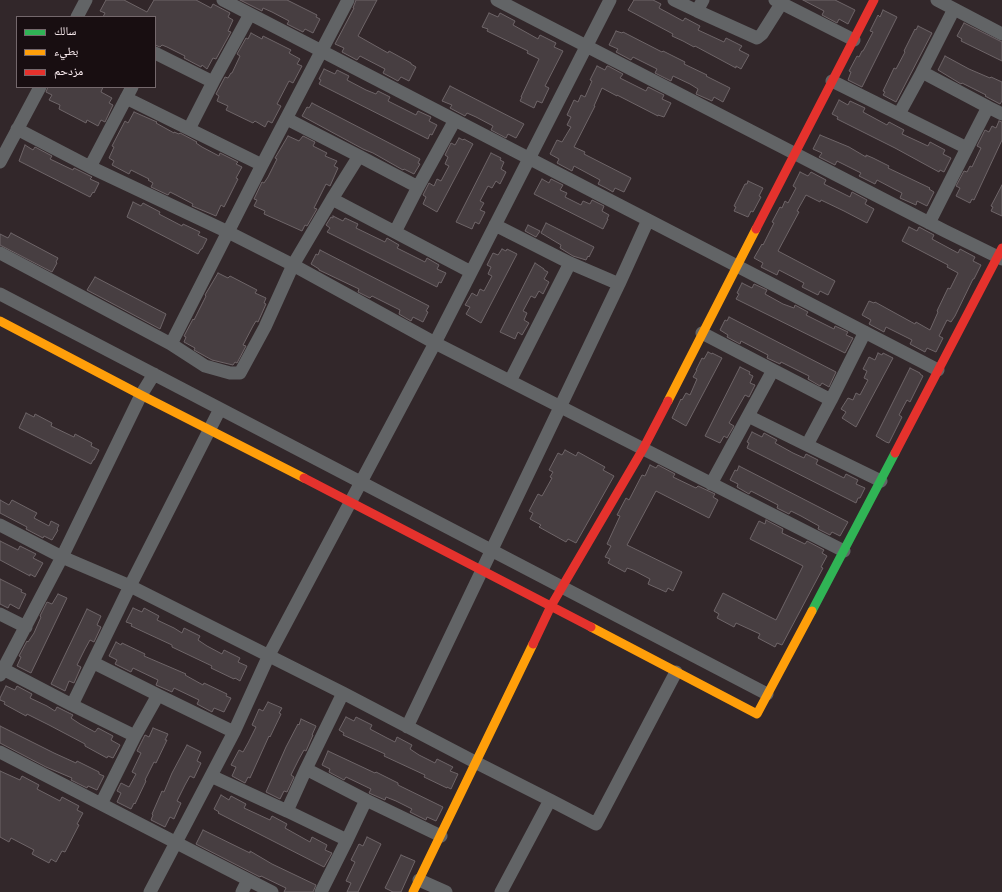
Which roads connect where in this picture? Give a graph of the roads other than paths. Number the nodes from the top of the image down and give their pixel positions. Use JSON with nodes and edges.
{"nodes":[{"id":1,"x":86,"y":0,"type":"edge"},
{"id":2,"x":223,"y":0,"type":"edge"},
{"id":3,"x":348,"y":0,"type":"edge"},
{"id":4,"x":497,"y":0,"type":"edge"},
{"id":5,"x":610,"y":0,"type":"edge"},
{"id":6,"x":674,"y":0,"type":"edge"},
{"id":7,"x":874,"y":0,"type":"edge"},
{"id":8,"x":937,"y":0,"type":"edge"},
{"id":9,"x":778,"y":2,"type":"edge"},
{"id":10,"x":511,"y":3,"type":"edge"},
{"id":11,"x":700,"y":6,"type":"edge"},
{"id":12,"x":954,"y":9,"type":"junction"},
{"id":13,"x":250,"y":14,"type":"junction"},
{"id":14,"x":79,"y":16,"type":"edge"},
{"id":15,"x":1002,"y":34,"type":"edge"},
{"id":16,"x":854,"y":40,"type":"junction"},
{"id":17,"x":587,"y":46,"type":"junction"},
{"id":18,"x":322,"y":51,"type":"junction"},
{"id":19,"x":156,"y":53,"type":"edge"},
{"id":20,"x":922,"y":72,"type":"junction"},
{"id":21,"x":832,"y":81,"type":"junction"},
{"id":22,"x":214,"y":82,"type":"junction"},
{"id":23,"x":39,"y":88,"type":"edge"},
{"id":24,"x":129,"y":92,"type":"edge"},
{"id":25,"x":988,"y":107,"type":"junction"},
{"id":26,"x":899,"y":114,"type":"junction"},
{"id":27,"x":1002,"y":114,"type":"edge"},
{"id":28,"x":287,"y":119,"type":"junction"},
{"id":29,"x":455,"y":120,"type":"junction"},
{"id":30,"x":17,"y":129,"type":"junction"},
{"id":31,"x":188,"y":129,"type":"junction"},
{"id":32,"x":967,"y":148,"type":"junction"},
{"id":33,"x":794,"y":154,"type":"junction"},
{"id":34,"x":359,"y":156,"type":"junction"},
{"id":35,"x":529,"y":158,"type":"junction"},
{"id":36,"x":0,"y":162,"type":"edge"},
{"id":37,"x":262,"y":165,"type":"junction"},
{"id":38,"x":90,"y":167,"type":"junction"},
{"id":39,"x":418,"y":187,"type":"junction"},
{"id":40,"x":332,"y":199,"type":"junction"},
{"id":41,"x":648,"y":220,"type":"junction"},
{"id":42,"x":929,"y":223,"type":"junction"},
{"id":43,"x":495,"y":225,"type":"junction"},
{"id":44,"x":228,"y":232,"type":"junction"},
{"id":45,"x":395,"y":232,"type":"junction"},
{"id":46,"x":0,"y":253,"type":"edge"},
{"id":47,"x":1001,"y":255,"type":"edge"},
{"id":48,"x":570,"y":263,"type":"junction"},
{"id":49,"x":293,"y":265,"type":"junction"},
{"id":50,"x":736,"y":266,"type":"junction"},
{"id":51,"x":471,"y":272,"type":"junction"},
{"id":52,"x":619,"y":284,"type":"junction"},
{"id":53,"x":0,"y":294,"type":"edge"},
{"id":54,"x":0,"y":321,"type":"edge"},
{"id":55,"x":865,"y":332,"type":"junction"},
{"id":56,"x":702,"y":333,"type":"junction"},
{"id":57,"x":435,"y":343,"type":"junction"},
{"id":58,"x":171,"y":344,"type":"junction"},
{"id":59,"x":773,"y":370,"type":"junction"},
{"id":60,"x":938,"y":370,"type":"junction"},
{"id":61,"x":154,"y":374,"type":"junction"},
{"id":62,"x":510,"y":381,"type":"junction"},
{"id":63,"x":140,"y":395,"type":"junction"},
{"id":64,"x":831,"y":400,"type":"junction"},
{"id":65,"x":561,"y":407,"type":"junction"},
{"id":66,"x":220,"y":409,"type":"junction"},
{"id":67,"x":748,"y":416,"type":"junction"},
{"id":68,"x":210,"y":430,"type":"junction"},
{"id":69,"x":807,"y":446,"type":"junction"},
{"id":70,"x":643,"y":449,"type":"junction"},
{"id":71,"x":881,"y":481,"type":"junction"},
{"id":72,"x":360,"y":482,"type":"junction"},
{"id":73,"x":712,"y":484,"type":"junction"},
{"id":74,"x":350,"y":501,"type":"junction"},
{"id":75,"x":0,"y":525,"type":"edge"},
{"id":76,"x":492,"y":550,"type":"junction"},
{"id":77,"x":844,"y":551,"type":"junction"},
{"id":78,"x":62,"y":557,"type":"junction"},
{"id":79,"x":482,"y":571,"type":"junction"},
{"id":80,"x":130,"y":586,"type":"junction"},
{"id":81,"x":562,"y":587,"type":"junction"},
{"id":82,"x":551,"y":606,"type":"junction"},
{"id":83,"x":0,"y":614,"type":"edge"},
{"id":84,"x":26,"y":626,"type":"junction"},
{"id":85,"x":269,"y":655,"type":"junction"},
{"id":86,"x":94,"y":663,"type":"junction"},
{"id":87,"x":1,"y":672,"type":"edge"},
{"id":88,"x":676,"y":672,"type":"junction"},
{"id":89,"x":343,"y":693,"type":"junction"},
{"id":90,"x":767,"y":694,"type":"junction"},
{"id":91,"x":158,"y":695,"type":"junction"},
{"id":92,"x":72,"y":705,"type":"junction"},
{"id":93,"x":407,"y":727,"type":"junction"},
{"id":94,"x":234,"y":732,"type":"junction"},
{"id":95,"x":135,"y":736,"type":"junction"},
{"id":96,"x":0,"y":752,"type":"edge"},
{"id":97,"x":474,"y":762,"type":"junction"},
{"id":98,"x":306,"y":769,"type":"junction"},
{"id":99,"x":211,"y":776,"type":"junction"},
{"id":100,"x":366,"y":800,"type":"junction"},
{"id":101,"x":550,"y":800,"type":"junction"},
{"id":102,"x":101,"y":804,"type":"junction"},
{"id":103,"x":287,"y":812,"type":"junction"},
{"id":104,"x":441,"y":836,"type":"junction"},
{"id":105,"x":347,"y":840,"type":"junction"},
{"id":106,"x":176,"y":842,"type":"junction"},
{"id":107,"x":248,"y":880,"type":"junction"},
{"id":108,"x":419,"y":880,"type":"junction"},
{"id":109,"x":150,"y":892,"type":"edge"},
{"id":110,"x":242,"y":892,"type":"edge"},
{"id":111,"x":272,"y":892,"type":"edge"},
{"id":112,"x":321,"y":892,"type":"edge"},
{"id":113,"x":413,"y":892,"type":"edge"},
{"id":114,"x":446,"y":892,"type":"edge"},
{"id":115,"x":501,"y":892,"type":"edge"}],
"edges":[{"from":1,"to":14,"type":"street"},
{"from":2,"to":13,"type":"street"},
{"from":3,"to":18,"type":"street"},
{"from":4,"to":10,"type":"street"},
{"from":5,"to":17,"type":"street"},
{"from":6,"to":11,"type":"street"},
{"from":7,"to":16,"type":"street"},
{"from":8,"to":12,"type":"street"},
{"from":9,"to":11,"type":"street"},
{"from":9,"to":16,"type":"street"},
{"from":10,"to":17,"type":"street"},
{"from":12,"to":15,"type":"street"},
{"from":12,"to":20,"type":"street"},
{"from":13,"to":18,"type":"street"},
{"from":13,"to":22,"type":"street"},
{"from":16,"to":21,"type":"street"},
{"from":17,"to":33,"type":"street"},
{"from":17,"to":35,"type":"street"},
{"from":18,"to":28,"type":"street"},
{"from":18,"to":29,"type":"street"},
{"from":19,"to":22,"type":"street"},
{"from":20,"to":25,"type":"street"},
{"from":20,"to":26,"type":"street"},
{"from":21,"to":26,"type":"street"},
{"from":21,"to":33,"type":"street"},
{"from":22,"to":31,"type":"street"},
{"from":23,"to":30,"type":"street"},
{"from":24,"to":31,"type":"street"},
{"from":24,"to":38,"type":"street"},
{"from":25,"to":27,"type":"street"},
{"from":25,"to":32,"type":"street"},
{"from":26,"to":32,"type":"street"},
{"from":28,"to":34,"type":"street"},
{"from":28,"to":37,"type":"street"},
{"from":29,"to":35,"type":"street"},
{"from":29,"to":39,"type":"street"},
{"from":30,"to":36,"type":"street"},
{"from":30,"to":38,"type":"street"},
{"from":31,"to":37,"type":"street"},
{"from":32,"to":42,"type":"street"},
{"from":33,"to":42,"type":"street"},
{"from":33,"to":50,"type":"street"},
{"from":34,"to":39,"type":"street"},
{"from":34,"to":40,"type":"street"},
{"from":35,"to":41,"type":"street"},
{"from":35,"to":43,"type":"street"},
{"from":37,"to":44,"type":"street"},
{"from":38,"to":44,"type":"street"},
{"from":39,"to":45,"type":"street"},
{"from":40,"to":45,"type":"street"},
{"from":40,"to":49,"type":"street"},
{"from":41,"to":50,"type":"street"},
{"from":41,"to":52,"type":"street"},
{"from":42,"to":47,"type":"street"},
{"from":43,"to":48,"type":"street"},
{"from":43,"to":51,"type":"street"},
{"from":44,"to":49,"type":"street"},
{"from":44,"to":58,"type":"street"},
{"from":45,"to":51,"type":"street"},
{"from":46,"to":58,"type":"street"},
{"from":47,"to":60,"type":"street"},
{"from":48,"to":52,"type":"street"},
{"from":48,"to":62,"type":"street"},
{"from":49,"to":57,"type":"street"},
{"from":49,"to":58,"type":"street"},
{"from":50,"to":55,"type":"street"},
{"from":50,"to":56,"type":"street"},
{"from":51,"to":57,"type":"street"},
{"from":52,"to":65,"type":"street"},
{"from":53,"to":61,"type":"street"},
{"from":54,"to":63,"type":"street"},
{"from":55,"to":60,"type":"street"},
{"from":55,"to":64,"type":"street"},
{"from":56,"to":59,"type":"street"},
{"from":56,"to":70,"type":"street"},
{"from":57,"to":62,"type":"street"},
{"from":57,"to":72,"type":"street"},
{"from":59,"to":64,"type":"street"},
{"from":59,"to":67,"type":"street"},
{"from":60,"to":71,"type":"street"},
{"from":61,"to":63,"type":"street"},
{"from":61,"to":66,"type":"street"},
{"from":62,"to":65,"type":"street"},
{"from":63,"to":68,"type":"street"},
{"from":63,"to":78,"type":"street"},
{"from":64,"to":69,"type":"street"},
{"from":65,"to":70,"type":"street"},
{"from":65,"to":76,"type":"street"},
{"from":66,"to":68,"type":"street"},
{"from":66,"to":72,"type":"street"},
{"from":67,"to":69,"type":"street"},
{"from":67,"to":73,"type":"street"},
{"from":68,"to":74,"type":"street"},
{"from":68,"to":80,"type":"street"},
{"from":69,"to":71,"type":"street"},
{"from":70,"to":73,"type":"street"},
{"from":70,"to":81,"type":"street"},
{"from":71,"to":77,"type":"street"},
{"from":72,"to":74,"type":"street"},
{"from":72,"to":76,"type":"street"},
{"from":73,"to":77,"type":"street"},
{"from":74,"to":79,"type":"street"},
{"from":74,"to":85,"type":"street"},
{"from":75,"to":78,"type":"street"},
{"from":76,"to":79,"type":"street"},
{"from":76,"to":81,"type":"street"},
{"from":77,"to":90,"type":"street"},
{"from":78,"to":80,"type":"street"},
{"from":78,"to":84,"type":"street"},
{"from":79,"to":82,"type":"street"},
{"from":79,"to":93,"type":"street"},
{"from":80,"to":85,"type":"street"},
{"from":80,"to":86,"type":"street"},
{"from":81,"to":82,"type":"street"},
{"from":81,"to":90,"type":"street"},
{"from":82,"to":88,"type":"street"},
{"from":82,"to":97,"type":"street"},
{"from":83,"to":84,"type":"street"},
{"from":84,"to":87,"type":"street"},
{"from":85,"to":89,"type":"street"},
{"from":85,"to":94,"type":"street"},
{"from":86,"to":91,"type":"street"},
{"from":86,"to":92,"type":"street"},
{"from":87,"to":92,"type":"street"},
{"from":88,"to":90,"type":"street"},
{"from":88,"to":101,"type":"street"},
{"from":89,"to":93,"type":"street"},
{"from":89,"to":98,"type":"street"},
{"from":91,"to":94,"type":"street"},
{"from":91,"to":95,"type":"street"},
{"from":92,"to":95,"type":"street"},
{"from":93,"to":97,"type":"street"},
{"from":94,"to":99,"type":"street"},
{"from":95,"to":102,"type":"street"},
{"from":96,"to":102,"type":"street"},
{"from":97,"to":101,"type":"street"},
{"from":97,"to":104,"type":"street"},
{"from":98,"to":100,"type":"street"},
{"from":98,"to":103,"type":"street"},
{"from":99,"to":103,"type":"street"},
{"from":99,"to":106,"type":"street"},
{"from":100,"to":104,"type":"street"},
{"from":100,"to":105,"type":"street"},
{"from":101,"to":115,"type":"street"},
{"from":102,"to":106,"type":"street"},
{"from":103,"to":105,"type":"street"},
{"from":104,"to":108,"type":"street"},
{"from":105,"to":112,"type":"street"},
{"from":106,"to":107,"type":"street"},
{"from":106,"to":109,"type":"street"},
{"from":107,"to":110,"type":"street"},
{"from":107,"to":111,"type":"street"},
{"from":108,"to":113,"type":"street"},
{"from":108,"to":114,"type":"street"}]}
